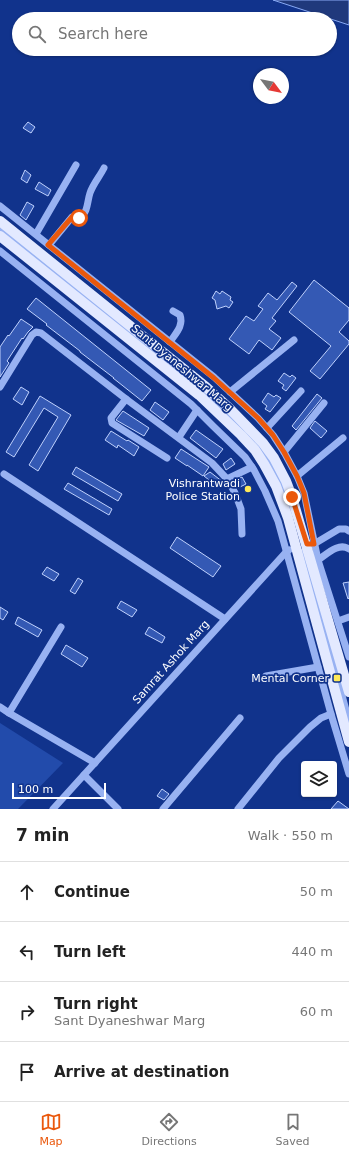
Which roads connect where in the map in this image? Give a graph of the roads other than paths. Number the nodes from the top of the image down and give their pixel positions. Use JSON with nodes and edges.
{"nodes":[{"id":1,"x":76,"y":165,"type":"dead end"},
{"id":2,"x":104,"y":168,"type":"dead end"},
{"id":3,"x":0,"y":206,"type":"edge"},
{"id":4,"x":0,"y":221,"type":"edge"},
{"id":5,"x":0,"y":228,"type":"edge"},
{"id":6,"x":36,"y":234,"type":"junction"},
{"id":7,"x":0,"y":236,"type":"edge"},
{"id":8,"x":48,"y":245,"type":"junction"},
{"id":9,"x":0,"y":251,"type":"edge"},
{"id":10,"x":173,"y":311,"type":"dead end"},
{"id":11,"x":294,"y":340,"type":"dead end"},
{"id":12,"x":170,"y":342,"type":"junction"},
{"id":13,"x":0,"y":387,"type":"edge"},
{"id":14,"x":302,"y":390,"type":"dead end"},
{"id":15,"x":230,"y":392,"type":"junction"},
{"id":16,"x":126,"y":399,"type":"junction"},
{"id":17,"x":324,"y":403,"type":"dead end"},
{"id":18,"x":197,"y":410,"type":"junction"},
{"id":19,"x":267,"y":428,"type":"junction"},
{"id":20,"x":179,"y":437,"type":"junction"},
{"id":21,"x":343,"y":438,"type":"dead end"},
{"id":22,"x":284,"y":452,"type":"junction"},
{"id":23,"x":167,"y":458,"type":"dead end"},
{"id":24,"x":252,"y":467,"type":"junction"},
{"id":25,"x":4,"y":474,"type":"dead end"},
{"id":26,"x":297,"y":476,"type":"junction"},
{"id":27,"x":227,"y":479,"type":"junction"},
{"id":28,"x":348,"y":528,"type":"edge"},
{"id":29,"x":242,"y":534,"type":"dead end"},
{"id":30,"x":301,"y":547,"type":"junction"},
{"id":31,"x":349,"y":549,"type":"edge"},
{"id":32,"x":318,"y":560,"type":"junction"},
{"id":33,"x":349,"y":617,"type":"edge"},
{"id":34,"x":225,"y":619,"type":"junction"},
{"id":35,"x":338,"y":621,"type":"junction"},
{"id":36,"x":61,"y":627,"type":"dead end"},
{"id":37,"x":346,"y":635,"type":"edge"},
{"id":38,"x":349,"y":657,"type":"edge"},
{"id":39,"x":318,"y":667,"type":"junction"},
{"id":40,"x":266,"y":676,"type":"dead end"},
{"id":41,"x":349,"y":692,"type":"edge"},
{"id":42,"x":0,"y":707,"type":"edge"},
{"id":43,"x":9,"y":713,"type":"junction"},
{"id":44,"x":331,"y":714,"type":"junction"},
{"id":45,"x":240,"y":718,"type":"dead end"},
{"id":46,"x":349,"y":721,"type":"edge"},
{"id":47,"x":349,"y":742,"type":"edge"},
{"id":48,"x":346,"y":755,"type":"edge"},
{"id":49,"x":95,"y":763,"type":"junction"},
{"id":50,"x":349,"y":774,"type":"edge"},
{"id":51,"x":84,"y":775,"type":"junction"},
{"id":52,"x":53,"y":809,"type":"edge"},
{"id":53,"x":118,"y":809,"type":"edge"},
{"id":54,"x":163,"y":809,"type":"edge"},
{"id":55,"x":238,"y":809,"type":"edge"}],
"edges":[{"from":1,"to":6,"type":"street"},
{"from":2,"to":8,"type":"street"},
{"from":3,"to":6,"type":"street"},
{"from":4,"to":30,"type":"main road","name":"Sant Dyaneshwar Marg"},
{"from":5,"to":30,"type":"street"},
{"from":6,"to":8,"type":"street"},
{"from":7,"to":30,"type":"main road","name":"Sant Dyaneshwar Marg"},
{"from":8,"to":12,"type":"street"},
{"from":9,"to":18,"type":"street"},
{"from":10,"to":12,"type":"street"},
{"from":11,"to":15,"type":"street"},
{"from":12,"to":15,"type":"street"},
{"from":13,"to":16,"type":"street"},
{"from":14,"to":19,"type":"street"},
{"from":15,"to":19,"type":"street"},
{"from":16,"to":20,"type":"street"},
{"from":16,"to":23,"type":"street"},
{"from":17,"to":22,"type":"street"},
{"from":18,"to":20,"type":"street"},
{"from":18,"to":24,"type":"street"},
{"from":19,"to":22,"type":"street"},
{"from":20,"to":27,"type":"street"},
{"from":21,"to":26,"type":"street"},
{"from":22,"to":26,"type":"street"},
{"from":24,"to":27,"type":"street"},
{"from":24,"to":30,"type":"street"},
{"from":25,"to":34,"type":"street"},
{"from":26,"to":30,"type":"street"},
{"from":27,"to":29,"type":"street"},
{"from":28,"to":30,"type":"street","name":"Samrat Ashok Marg"},
{"from":30,"to":32,"type":"street"},
{"from":30,"to":34,"type":"street","name":"Samrat Ashok Marg"},
{"from":30,"to":39,"type":"street"},
{"from":30,"to":41,"type":"main road","name":"Sant Dyaneshwar Marg"},
{"from":30,"to":46,"type":"street"},
{"from":30,"to":47,"type":"main road","name":"Sant Dyaneshwar Marg"},
{"from":31,"to":32,"type":"street"},
{"from":32,"to":35,"type":"street"},
{"from":33,"to":35,"type":"street"},
{"from":34,"to":49,"type":"street","name":"Samrat Ashok Marg"},
{"from":35,"to":37,"type":"street"},
{"from":36,"to":43,"type":"street"},
{"from":37,"to":38,"type":"street"},
{"from":39,"to":40,"type":"street"},
{"from":39,"to":44,"type":"street"},
{"from":42,"to":43,"type":"street"},
{"from":43,"to":49,"type":"street"},
{"from":44,"to":48,"type":"street"},
{"from":44,"to":55,"type":"street"},
{"from":45,"to":54,"type":"street"},
{"from":48,"to":50,"type":"street"},
{"from":49,"to":51,"type":"street","name":"Samrat Ashok Marg"},
{"from":51,"to":52,"type":"street","name":"Samrat Ashok Marg"},
{"from":51,"to":53,"type":"street"}]}
